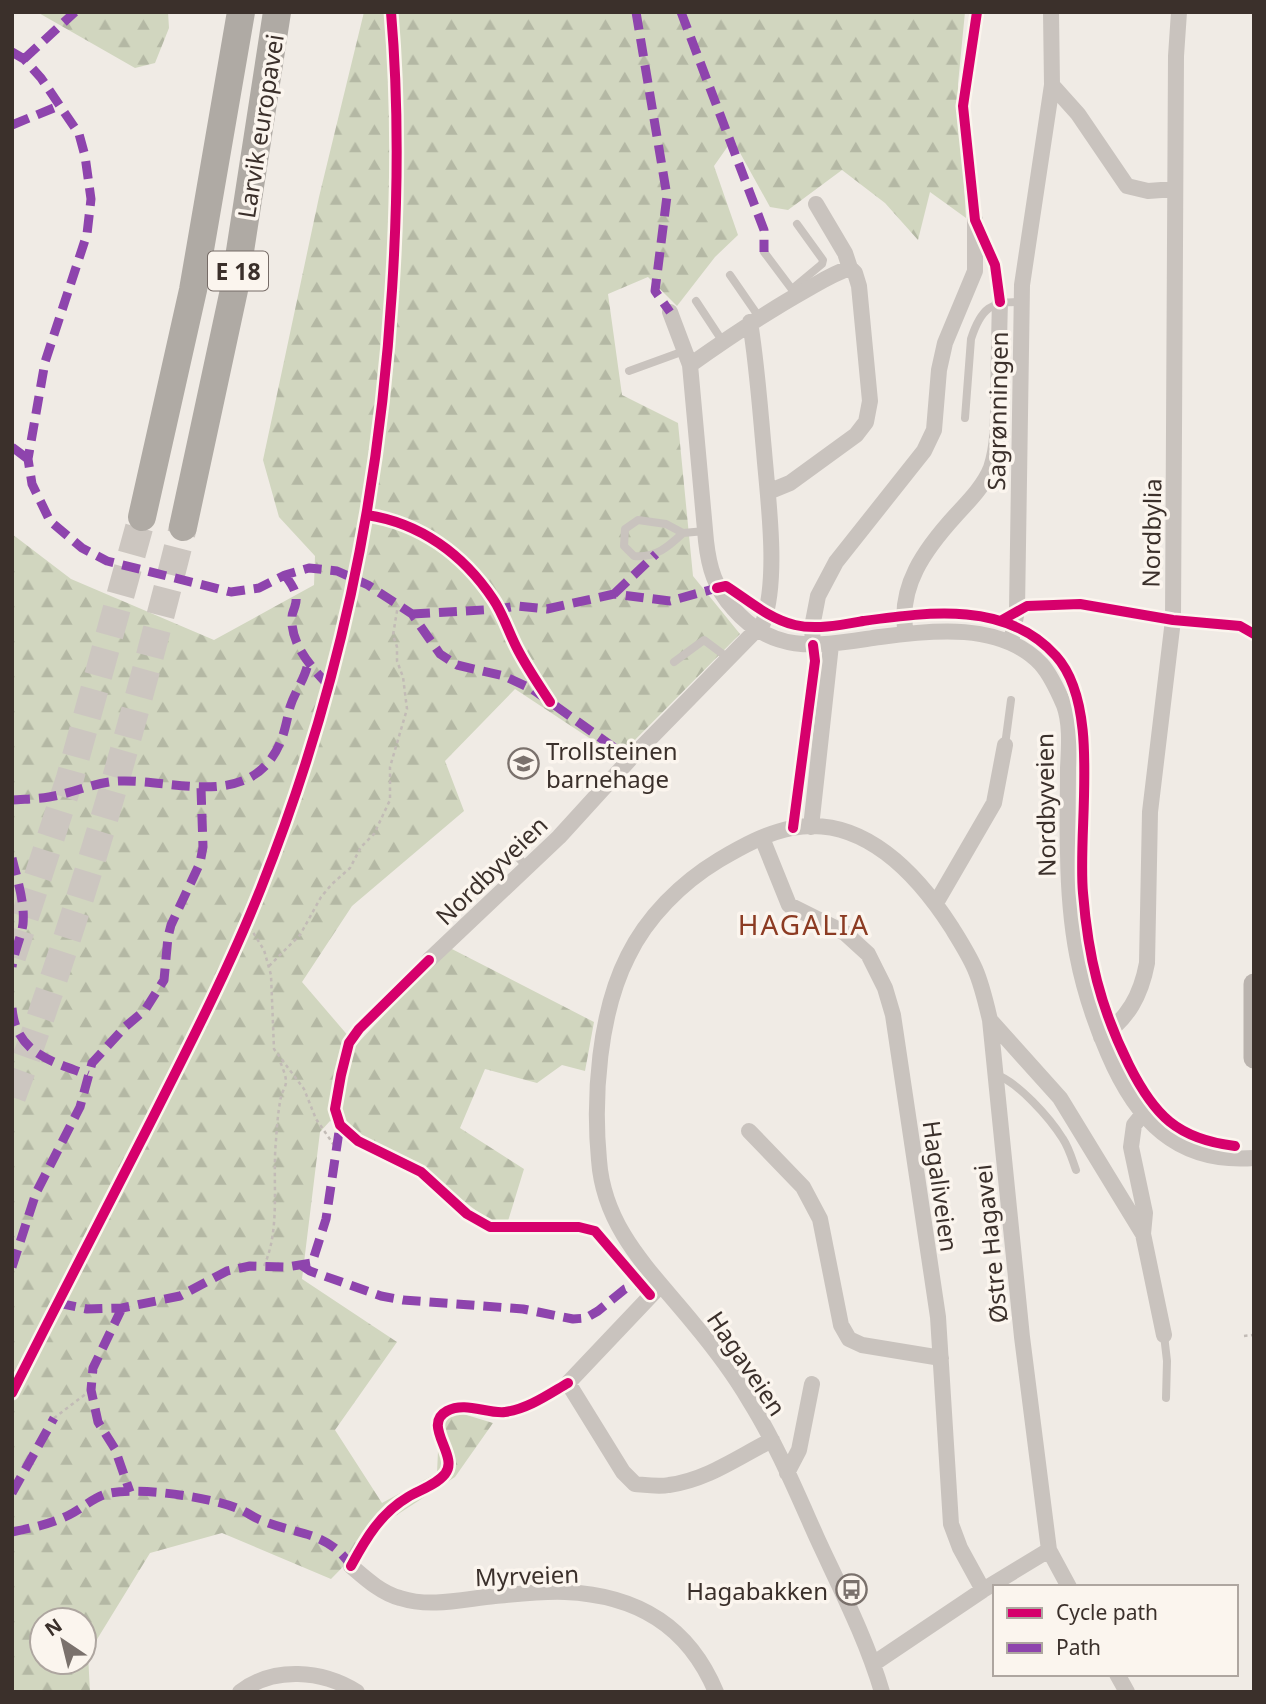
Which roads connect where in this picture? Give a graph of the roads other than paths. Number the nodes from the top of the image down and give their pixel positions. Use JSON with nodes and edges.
{"nodes":[{"id":1,"x":241,"y":12,"type":"edge"},
{"id":2,"x":278,"y":12,"type":"edge"},
{"id":3,"x":1051,"y":12,"type":"edge"},
{"id":4,"x":1179,"y":12,"type":"edge"},
{"id":5,"x":1052,"y":85,"type":"junction"},
{"id":6,"x":1175,"y":189,"type":"junction"},
{"id":7,"x":816,"y":204,"type":"dead end"},
{"id":8,"x":975,"y":220,"type":"dead end"},
{"id":9,"x":797,"y":224,"type":"dead end"},
{"id":10,"x":764,"y":251,"type":"dead end"},
{"id":11,"x":850,"y":268,"type":"junction"},
{"id":12,"x":730,"y":275,"type":"dead end"},
{"id":13,"x":794,"y":292,"type":"junction"},
{"id":14,"x":696,"y":301,"type":"dead end"},
{"id":15,"x":1000,"y":302,"type":"junction"},
{"id":16,"x":1022,"y":302,"type":"junction"},
{"id":17,"x":670,"y":312,"type":"dead end"},
{"id":18,"x":755,"y":319,"type":"junction"},
{"id":19,"x":723,"y":342,"type":"junction"},
{"id":20,"x":687,"y":358,"type":"junction"},
{"id":21,"x":629,"y":371,"type":"dead end"},
{"id":22,"x":965,"y":418,"type":"dead end"},
{"id":23,"x":768,"y":492,"type":"junction"},
{"id":24,"x":142,"y":517,"type":"tunnel mouth"},
{"id":25,"x":183,"y":527,"type":"tunnel mouth"},
{"id":26,"x":705,"y":531,"type":"junction"},
{"id":27,"x":683,"y":533,"type":"junction"},
{"id":28,"x":756,"y":629,"type":"junction"},
{"id":29,"x":906,"y":634,"type":"junction"},
{"id":30,"x":1011,"y":643,"type":"junction"},
{"id":31,"x":813,"y":645,"type":"junction"},
{"id":32,"x":831,"y":645,"type":"junction"},
{"id":33,"x":728,"y":658,"type":"junction"},
{"id":34,"x":674,"y":662,"type":"dead end"},
{"id":35,"x":1011,"y":700,"type":"dead end"},
{"id":36,"x":1005,"y":745,"type":"joint"},
{"id":37,"x":811,"y":827,"type":"junction"},
{"id":38,"x":762,"y":838,"type":"junction"},
{"id":39,"x":515,"y":854,"type":"dead end"},
{"id":40,"x":527,"y":867,"type":"junction"},
{"id":41,"x":936,"y":903,"type":"junction"},
{"id":42,"x":429,"y":960,"type":"dead end"},
{"id":43,"x":1254,"y":984,"type":"edge"},
{"id":44,"x":990,"y":1020,"type":"junction"},
{"id":45,"x":1254,"y":1036,"type":"edge"},
{"id":46,"x":1101,"y":1037,"type":"junction"},
{"id":47,"x":1254,"y":1058,"type":"edge"},
{"id":48,"x":995,"y":1074,"type":"junction"},
{"id":49,"x":1142,"y":1115,"type":"junction"},
{"id":50,"x":749,"y":1131,"type":"dead end"},
{"id":51,"x":1254,"y":1158,"type":"edge"},
{"id":52,"x":1076,"y":1170,"type":"dead end"},
{"id":53,"x":1143,"y":1234,"type":"junction"},
{"id":54,"x":660,"y":1286,"type":"junction"},
{"id":55,"x":1164,"y":1335,"type":"joint"},
{"id":56,"x":941,"y":1358,"type":"junction"},
{"id":57,"x":812,"y":1384,"type":"dead end"},
{"id":58,"x":1166,"y":1398,"type":"dead end"},
{"id":59,"x":772,"y":1440,"type":"junction"},
{"id":60,"x":787,"y":1473,"type":"junction"},
{"id":61,"x":1049,"y":1550,"type":"junction"},
{"id":62,"x":351,"y":1566,"type":"dead end"},
{"id":63,"x":1068,"y":1585,"type":"edge"},
{"id":64,"x":983,"y":1590,"type":"junction"},
{"id":65,"x":873,"y":1664,"type":"junction"},
{"id":66,"x":1118,"y":1676,"type":"edge"},
{"id":67,"x":240,"y":1692,"type":"edge"},
{"id":68,"x":356,"y":1692,"type":"edge"},
{"id":69,"x":716,"y":1692,"type":"edge"},
{"id":70,"x":882,"y":1692,"type":"edge"},
{"id":71,"x":1127,"y":1692,"type":"edge"}],
"edges":[{"from":1,"to":24,"type":"highway","name":"Larvik europavei","number":"E 18"},
{"from":2,"to":25,"type":"highway","name":"Larvik europavei","number":"E 18"},
{"from":3,"to":5,"type":"street","name":"Sagrønningen"},
{"from":4,"to":6,"type":"street","name":"Nordbylia"},
{"from":5,"to":6,"type":"street"},
{"from":5,"to":16,"type":"street","name":"Sagrønningen"},
{"from":6,"to":46,"type":"street","name":"Nordbylia"},
{"from":7,"to":11,"type":"street"},
{"from":8,"to":31,"type":"street"},
{"from":9,"to":13,"type":"lane"},
{"from":10,"to":13,"type":"lane"},
{"from":11,"to":13,"type":"street"},
{"from":11,"to":23,"type":"street"},
{"from":12,"to":18,"type":"lane"},
{"from":13,"to":18,"type":"street"},
{"from":14,"to":19,"type":"lane"},
{"from":15,"to":16,"type":"lane"},
{"from":15,"to":22,"type":"lane"},
{"from":15,"to":29,"type":"street"},
{"from":16,"to":30,"type":"street","name":"Sagrønningen"},
{"from":17,"to":20,"type":"street","name":"Nordbyveien"},
{"from":18,"to":19,"type":"street"},
{"from":18,"to":23,"type":"street"},
{"from":19,"to":20,"type":"street"},
{"from":20,"to":21,"type":"lane"},
{"from":20,"to":26,"type":"street","name":"Nordbyveien"},
{"from":23,"to":28,"type":"street"},
{"from":26,"to":27,"type":"lane"},
{"from":26,"to":28,"type":"street","name":"Nordbyveien"},
{"from":27,"to":27,"type":"lane"},
{"from":28,"to":31,"type":"street","name":"Nordbyveien"},
{"from":28,"to":33,"type":"street","name":"Nordbyveien"},
{"from":29,"to":30,"type":"street","name":"Nordbyveien"},
{"from":29,"to":32,"type":"street","name":"Nordbyveien"},
{"from":30,"to":46,"type":"street","name":"Nordbyveien"},
{"from":31,"to":32,"type":"street","name":"Nordbyveien"},
{"from":32,"to":37,"type":"street"},
{"from":33,"to":34,"type":"lane"},
{"from":33,"to":40,"type":"street","name":"Nordbyveien"},
{"from":35,"to":36,"type":"lane"},
{"from":36,"to":41,"type":"street"},
{"from":37,"to":38,"type":"street","name":"Østre Hagavei"},
{"from":37,"to":41,"type":"street","name":"Østre Hagavei"},
{"from":38,"to":54,"type":"street","name":"Hagaveien"},
{"from":38,"to":56,"type":"street","name":"Hagaliveien"},
{"from":39,"to":40,"type":"lane"},
{"from":40,"to":42,"type":"street","name":"Nordbyveien"},
{"from":41,"to":44,"type":"street","name":"Østre Hagavei"},
{"from":43,"to":45,"type":"main road"},
{"from":44,"to":48,"type":"street","name":"Østre Hagavei"},
{"from":44,"to":53,"type":"street"},
{"from":45,"to":47,"type":"main road"},
{"from":46,"to":49,"type":"street","name":"Nordbyveien"},
{"from":48,"to":52,"type":"lane"},
{"from":48,"to":61,"type":"street","name":"Østre Hagavei"},
{"from":49,"to":51,"type":"street","name":"Nordbyveien"},
{"from":49,"to":53,"type":"street"},
{"from":50,"to":56,"type":"street"},
{"from":53,"to":55,"type":"street"},
{"from":54,"to":59,"type":"street","name":"Hagaveien"},
{"from":54,"to":59,"type":"street"},
{"from":55,"to":58,"type":"lane"},
{"from":56,"to":64,"type":"street","name":"Hagaliveien"},
{"from":57,"to":60,"type":"street","name":"Hagaveien"},
{"from":59,"to":60,"type":"street","name":"Hagaveien"},
{"from":60,"to":65,"type":"street","name":"Hagaveien"},
{"from":61,"to":63,"type":"street","name":"Østre Hagavei"},
{"from":61,"to":64,"type":"street"},
{"from":62,"to":69,"type":"street","name":"Myrveien"},
{"from":64,"to":65,"type":"street"},
{"from":65,"to":70,"type":"street","name":"Hagaveien"},
{"from":66,"to":71,"type":"street"},
{"from":67,"to":68,"type":"street"}]}
